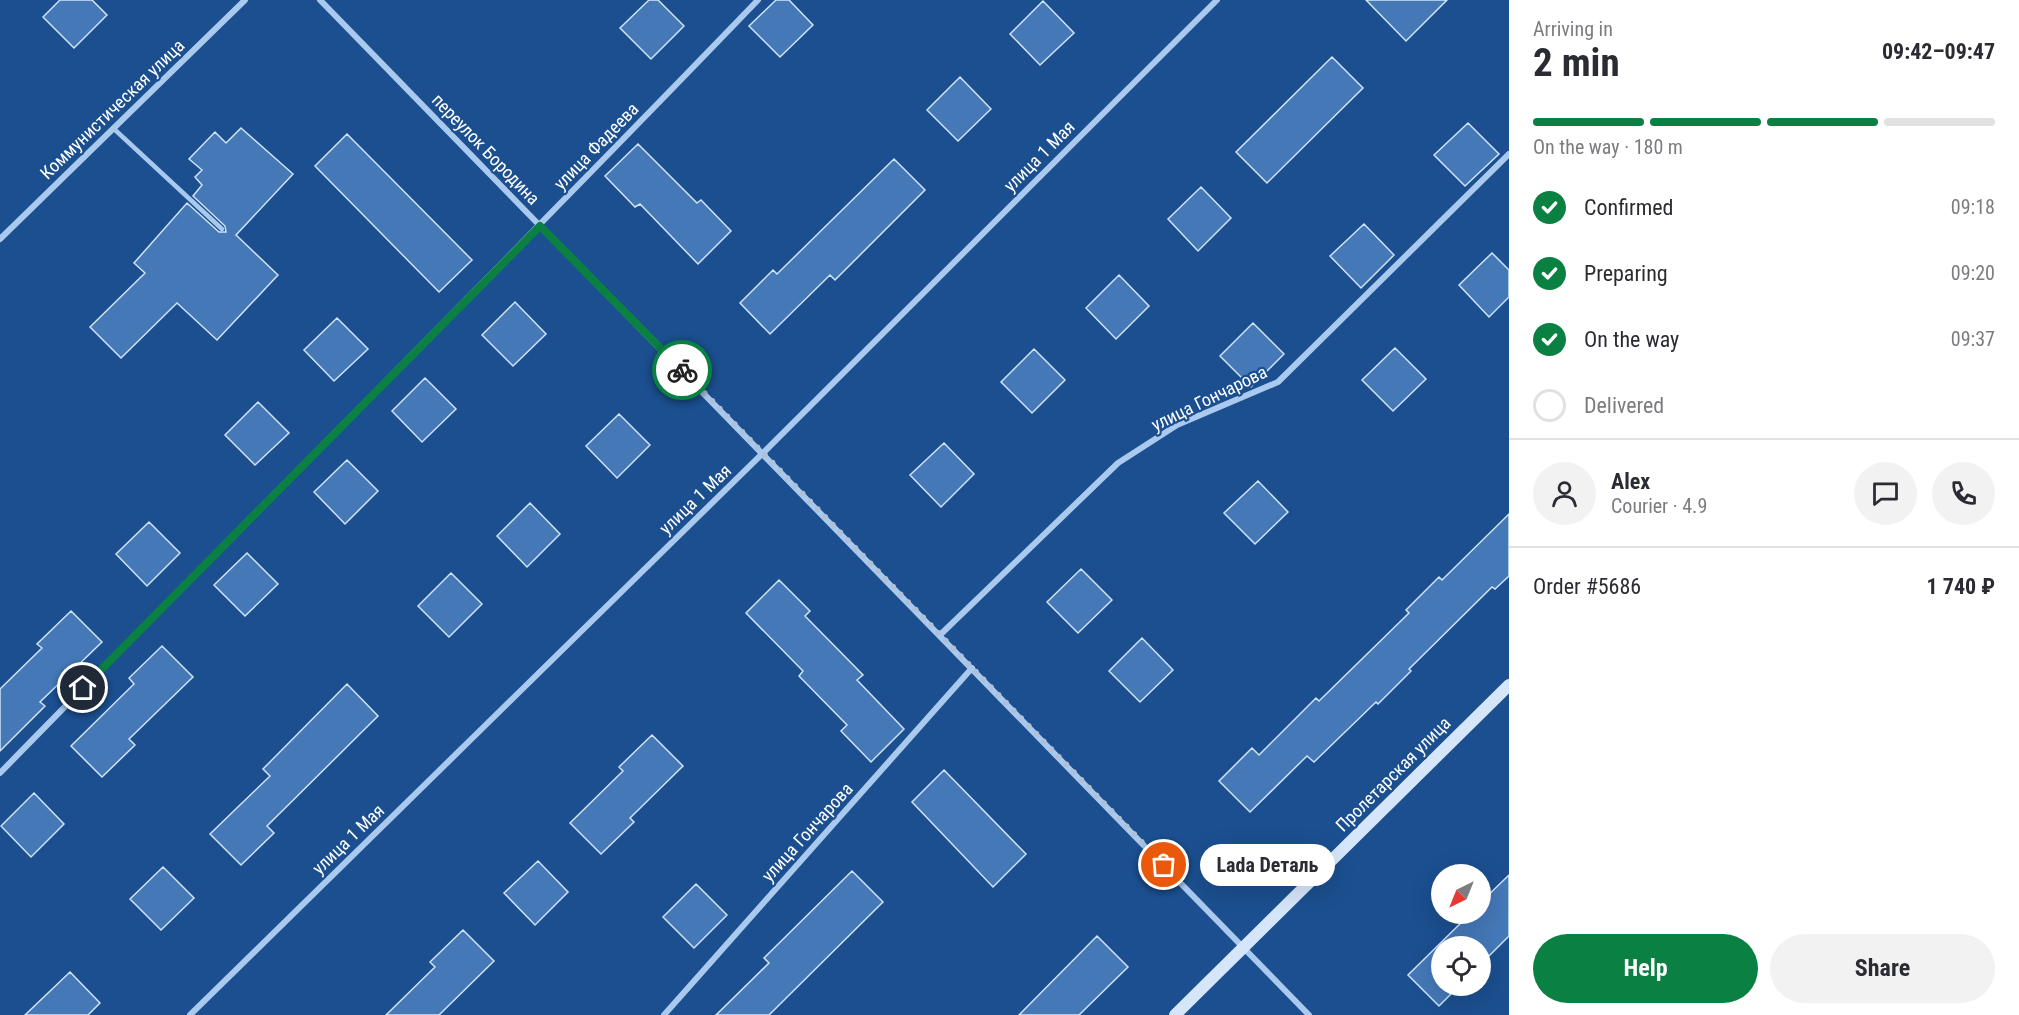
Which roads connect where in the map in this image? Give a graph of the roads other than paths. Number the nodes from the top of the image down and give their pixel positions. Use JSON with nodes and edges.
{"nodes":[{"id":1,"x":245,"y":0,"type":"edge"},
{"id":2,"x":320,"y":0,"type":"edge"},
{"id":3,"x":758,"y":0,"type":"edge"},
{"id":4,"x":1217,"y":0,"type":"edge"},
{"id":5,"x":114,"y":128,"type":"junction"},
{"id":6,"x":1509,"y":154,"type":"edge"},
{"id":7,"x":540,"y":226,"type":"junction"},
{"id":8,"x":222,"y":229,"type":"dead end"},
{"id":9,"x":0,"y":239,"type":"edge"},
{"id":10,"x":763,"y":453,"type":"junction"},
{"id":11,"x":940,"y":635,"type":"junction"},
{"id":12,"x":972,"y":668,"type":"junction"},
{"id":13,"x":1509,"y":685,"type":"edge"},
{"id":14,"x":0,"y":773,"type":"edge"},
{"id":15,"x":1243,"y":947,"type":"junction"},
{"id":16,"x":190,"y":1015,"type":"edge"},
{"id":17,"x":664,"y":1015,"type":"edge"},
{"id":18,"x":1175,"y":1015,"type":"edge"},
{"id":19,"x":1309,"y":1015,"type":"edge"}],
"edges":[{"from":1,"to":5,"type":"street","name":"Коммунистическая улица"},
{"from":2,"to":7,"type":"street","name":"переулок Бородина"},
{"from":3,"to":7,"type":"street","name":"улица Фадеева"},
{"from":4,"to":10,"type":"street","name":"улица 1 Мая"},
{"from":5,"to":8,"type":"lane"},
{"from":5,"to":9,"type":"street","name":"Коммунистическая улица"},
{"from":6,"to":11,"type":"street","name":"улица Гончарова"},
{"from":7,"to":10,"type":"street","name":"переулок Бородина"},
{"from":7,"to":14,"type":"street","name":"улица Фадеева"},
{"from":10,"to":11,"type":"street","name":"переулок Бородина"},
{"from":10,"to":16,"type":"street","name":"улица 1 Мая"},
{"from":11,"to":12,"type":"street","name":"переулок Бородина"},
{"from":12,"to":15,"type":"street","name":"переулок Бородина"},
{"from":12,"to":17,"type":"street","name":"улица Гончарова"},
{"from":13,"to":15,"type":"main road","name":"Пролетарская улица"},
{"from":15,"to":18,"type":"main road","name":"Пролетарская улица"},
{"from":15,"to":19,"type":"street","name":"переулок Бородина"}]}
